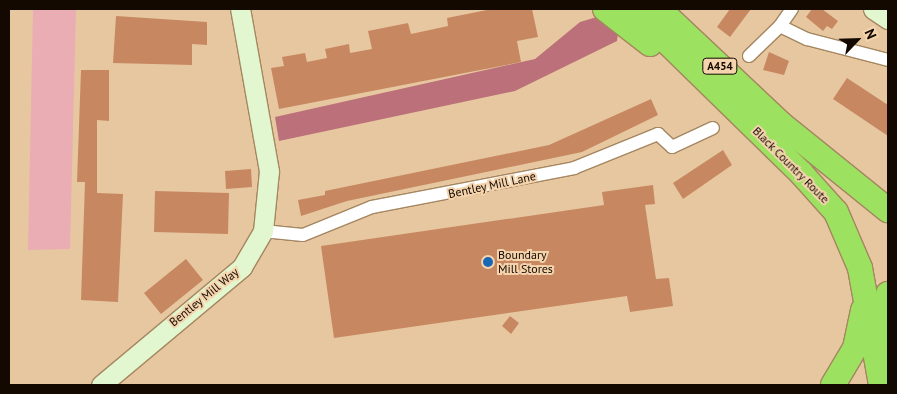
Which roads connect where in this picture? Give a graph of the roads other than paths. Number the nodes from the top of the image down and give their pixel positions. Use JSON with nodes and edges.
{"nodes":[{"id":1,"x":240,"y":9,"type":"edge"},
{"id":2,"x":605,"y":9,"type":"edge"},
{"id":3,"x":633,"y":9,"type":"edge"},
{"id":4,"x":659,"y":9,"type":"edge"},
{"id":5,"x":792,"y":9,"type":"edge"},
{"id":6,"x":873,"y":9,"type":"edge"},
{"id":7,"x":888,"y":19,"type":"edge"},
{"id":8,"x":780,"y":26,"type":"junction"},
{"id":9,"x":749,"y":56,"type":"dead end"},
{"id":10,"x":888,"y":60,"type":"edge"},
{"id":11,"x":743,"y":118,"type":"junction"},
{"id":12,"x":713,"y":128,"type":"dead end"},
{"id":13,"x":888,"y":210,"type":"edge"},
{"id":14,"x":262,"y":231,"type":"junction"},
{"id":15,"x":863,"y":283,"type":"junction"},
{"id":16,"x":888,"y":294,"type":"edge"},
{"id":17,"x":878,"y":369,"type":"edge"},
{"id":18,"x":101,"y":385,"type":"edge"},
{"id":19,"x":833,"y":385,"type":"edge"}],
"edges":[{"from":1,"to":14,"type":"street","name":"Bentley Mill Way"},
{"from":2,"to":11,"type":"highway"},
{"from":3,"to":11,"type":"highway","name":"Black Country Route","number":"A454"},
{"from":4,"to":13,"type":"highway","name":"Black Country Route","number":"A454"},
{"from":5,"to":8,"type":"street"},
{"from":6,"to":7,"type":"street"},
{"from":8,"to":9,"type":"street"},
{"from":8,"to":10,"type":"street"},
{"from":11,"to":15,"type":"highway","name":"Black Country Route","number":"A454"},
{"from":12,"to":14,"type":"street","name":"Bentley Mill Lane"},
{"from":14,"to":18,"type":"street","name":"Bentley Mill Way"},
{"from":15,"to":17,"type":"highway","name":"Black Country Route","number":"A454"},
{"from":15,"to":19,"type":"highway"},
{"from":16,"to":17,"type":"highway"}]}
